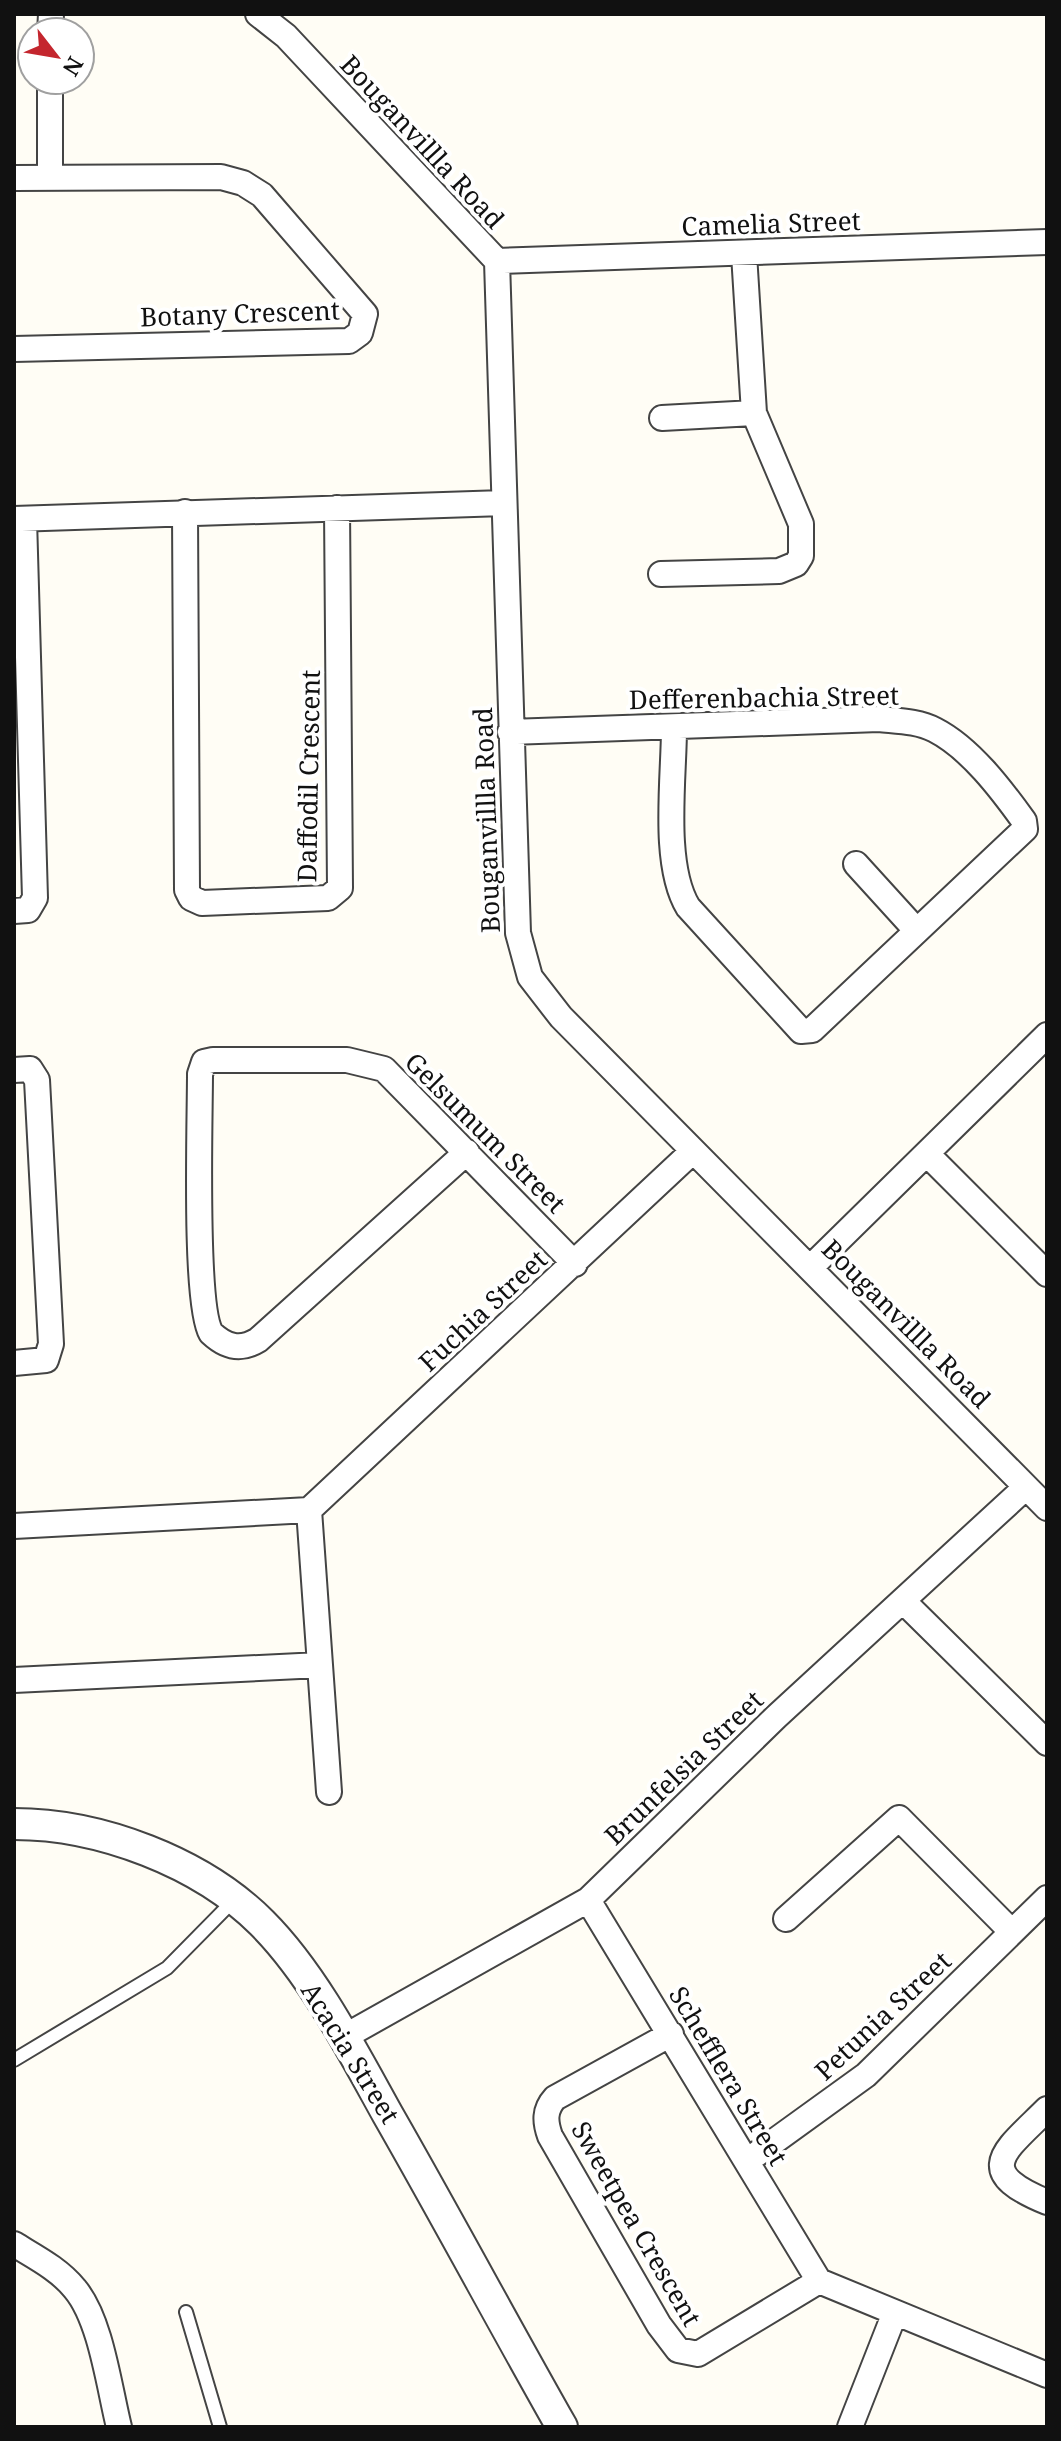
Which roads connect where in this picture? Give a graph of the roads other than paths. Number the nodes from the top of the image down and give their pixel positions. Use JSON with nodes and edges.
{"nodes":[{"id":1,"x":258,"y":14,"type":"edge"},
{"id":2,"x":50,"y":96,"type":"edge"},
{"id":3,"x":14,"y":178,"type":"edge"},
{"id":4,"x":50,"y":178,"type":"junction"},
{"id":5,"x":1047,"y":242,"type":"edge"},
{"id":6,"x":744,"y":254,"type":"junction"},
{"id":7,"x":497,"y":261,"type":"junction"},
{"id":8,"x":14,"y":349,"type":"edge"},
{"id":9,"x":754,"y":413,"type":"junction"},
{"id":10,"x":662,"y":418,"type":"dead end"},
{"id":11,"x":504,"y":503,"type":"junction"},
{"id":12,"x":337,"y":508,"type":"junction"},
{"id":13,"x":185,"y":512,"type":"junction"},
{"id":14,"x":19,"y":519,"type":"edge"},
{"id":15,"x":661,"y":574,"type":"dead end"},
{"id":16,"x":21,"y":673,"type":"edge"},
{"id":17,"x":674,"y":728,"type":"junction"},
{"id":18,"x":510,"y":732,"type":"junction"},
{"id":19,"x":856,"y":864,"type":"dead end"},
{"id":20,"x":23,"y":909,"type":"edge"},
{"id":21,"x":916,"y":930,"type":"junction"},
{"id":22,"x":1044,"y":1043,"type":"edge"},
{"id":23,"x":20,"y":1069,"type":"edge"},
{"id":24,"x":693,"y":1151,"type":"junction"},
{"id":25,"x":467,"y":1152,"type":"junction"},
{"id":26,"x":927,"y":1154,"type":"junction"},
{"id":27,"x":575,"y":1264,"type":"junction"},
{"id":28,"x":811,"y":1267,"type":"junction"},
{"id":29,"x":1047,"y":1274,"type":"edge"},
{"id":30,"x":14,"y":1363,"type":"edge"},
{"id":31,"x":1026,"y":1487,"type":"junction"},
{"id":32,"x":1047,"y":1508,"type":"edge"},
{"id":33,"x":309,"y":1510,"type":"junction"},
{"id":34,"x":14,"y":1526,"type":"edge"},
{"id":35,"x":903,"y":1601,"type":"junction"},
{"id":36,"x":320,"y":1665,"type":"junction"},
{"id":37,"x":14,"y":1680,"type":"edge"},
{"id":38,"x":1047,"y":1743,"type":"edge"},
{"id":39,"x":329,"y":1792,"type":"dead end"},
{"id":40,"x":14,"y":1824,"type":"edge"},
{"id":41,"x":1047,"y":1898,"type":"edge"},
{"id":42,"x":234,"y":1900,"type":"junction"},
{"id":43,"x":588,"y":1900,"type":"junction"},
{"id":44,"x":786,"y":1919,"type":"dead end"},
{"id":45,"x":1012,"y":1932,"type":"junction"},
{"id":46,"x":671,"y":2034,"type":"junction"},
{"id":47,"x":344,"y":2037,"type":"junction"},
{"id":48,"x":14,"y":2060,"type":"edge"},
{"id":49,"x":1047,"y":2109,"type":"edge"},
{"id":50,"x":747,"y":2161,"type":"junction"},
{"id":51,"x":1047,"y":2202,"type":"edge"},
{"id":52,"x":14,"y":2244,"type":"edge"},
{"id":53,"x":819,"y":2281,"type":"junction"},
{"id":54,"x":186,"y":2312,"type":"dead end"},
{"id":55,"x":894,"y":2315,"type":"junction"},
{"id":56,"x":1047,"y":2375,"type":"edge"},
{"id":57,"x":119,"y":2427,"type":"edge"},
{"id":58,"x":220,"y":2427,"type":"edge"},
{"id":59,"x":562,"y":2427,"type":"edge"},
{"id":60,"x":850,"y":2427,"type":"edge"}],
"edges":[{"from":1,"to":7,"type":"street","name":"Bouganvillla Road"},
{"from":2,"to":4,"type":"street"},
{"from":3,"to":4,"type":"street","name":"Botany Crescent"},
{"from":4,"to":8,"type":"street","name":"Botany Crescent"},
{"from":5,"to":6,"type":"street","name":"Camelia Street"},
{"from":6,"to":7,"type":"street","name":"Camelia Street"},
{"from":6,"to":9,"type":"street"},
{"from":7,"to":11,"type":"street","name":"Bouganvillla Road"},
{"from":9,"to":10,"type":"street"},
{"from":9,"to":15,"type":"street"},
{"from":11,"to":12,"type":"street"},
{"from":11,"to":18,"type":"street","name":"Bouganvillla Road"},
{"from":12,"to":13,"type":"street"},
{"from":12,"to":13,"type":"street","name":"Daffodil Crescent"},
{"from":13,"to":14,"type":"street"},
{"from":14,"to":16,"type":"street"},
{"from":16,"to":20,"type":"street"},
{"from":17,"to":18,"type":"street","name":"Defferenbachia Street"},
{"from":17,"to":21,"type":"street"},
{"from":17,"to":21,"type":"street","name":"Defferenbachia Street"},
{"from":18,"to":24,"type":"street","name":"Bouganvillla Road"},
{"from":19,"to":21,"type":"street"},
{"from":22,"to":26,"type":"street"},
{"from":23,"to":30,"type":"street"},
{"from":24,"to":27,"type":"street","name":"Fuchia Street"},
{"from":24,"to":28,"type":"street","name":"Bouganvillla Road"},
{"from":25,"to":25,"type":"street","name":"Gelsumum Street"},
{"from":25,"to":27,"type":"street","name":"Gelsumum Street"},
{"from":26,"to":28,"type":"street"},
{"from":26,"to":29,"type":"street"},
{"from":27,"to":33,"type":"street","name":"Fuchia Street"},
{"from":28,"to":31,"type":"street","name":"Bouganvillla Road"},
{"from":31,"to":32,"type":"street","name":"Bouganvillla Road"},
{"from":31,"to":35,"type":"street","name":"Brunfelsia Street"},
{"from":33,"to":34,"type":"street"},
{"from":33,"to":36,"type":"street"},
{"from":35,"to":38,"type":"street"},
{"from":35,"to":43,"type":"street","name":"Brunfelsia Street"},
{"from":36,"to":37,"type":"street"},
{"from":36,"to":39,"type":"street"},
{"from":40,"to":42,"type":"street","name":"Acacia Street"},
{"from":41,"to":45,"type":"street","name":"Petunia Street"},
{"from":42,"to":47,"type":"street","name":"Acacia Street"},
{"from":42,"to":48,"type":"lane"},
{"from":43,"to":46,"type":"street","name":"Schefflera Street"},
{"from":43,"to":47,"type":"street","name":"Brunfelsia Street"},
{"from":44,"to":45,"type":"street"},
{"from":45,"to":50,"type":"street","name":"Petunia Street"},
{"from":46,"to":50,"type":"street","name":"Schefflera Street"},
{"from":46,"to":53,"type":"street","name":"Sweetpea Crescent"},
{"from":47,"to":59,"type":"street","name":"Acacia Street"},
{"from":49,"to":51,"type":"street"},
{"from":50,"to":53,"type":"street","name":"Schefflera Street"},
{"from":52,"to":57,"type":"street"},
{"from":53,"to":55,"type":"street"},
{"from":54,"to":58,"type":"lane"},
{"from":55,"to":56,"type":"street"},
{"from":55,"to":60,"type":"street"}]}
